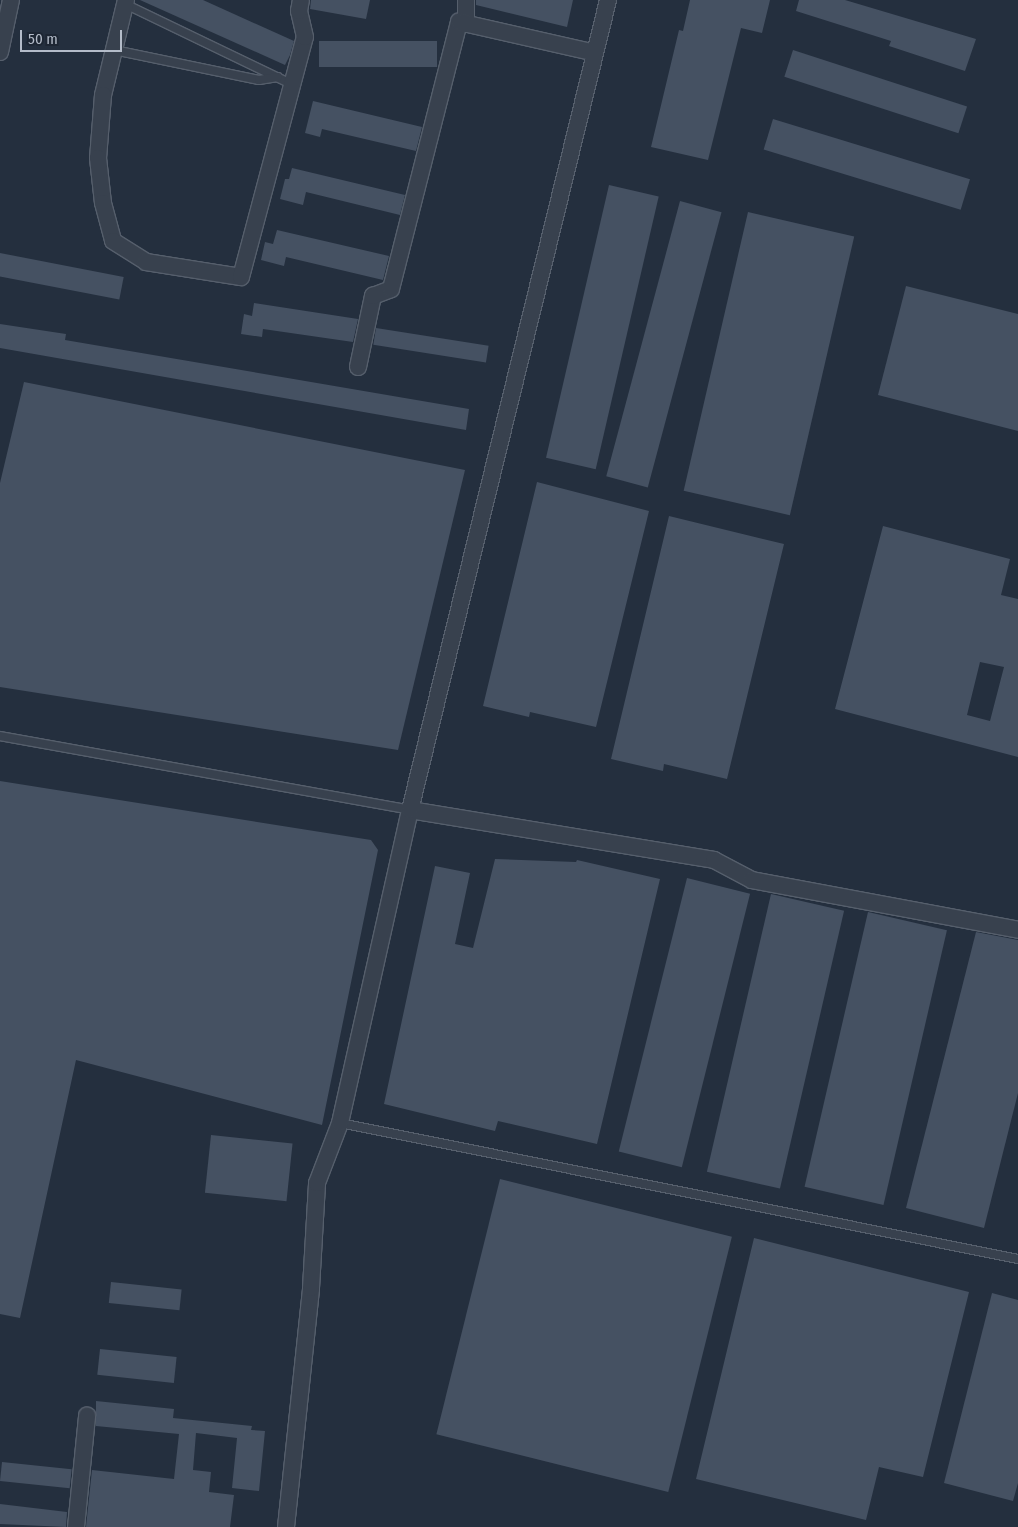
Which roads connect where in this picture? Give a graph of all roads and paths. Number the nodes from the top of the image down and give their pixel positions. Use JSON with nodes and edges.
{"nodes":[{"id":1,"x":302,"y":0,"type":"edge"},
{"id":2,"x":466,"y":0,"type":"edge"},
{"id":3,"x":608,"y":0,"type":"edge"},
{"id":4,"x":125,"y":2,"type":"edge"},
{"id":5,"x":7,"y":5,"type":"edge"},
{"id":6,"x":466,"y":24,"type":"junction"},
{"id":7,"x":114,"y":50,"type":"junction"},
{"id":8,"x":0,"y":52,"type":"edge"},
{"id":9,"x":595,"y":53,"type":"junction"},
{"id":10,"x":278,"y":77,"type":"junction"},
{"id":11,"x":293,"y":85,"type":"junction"},
{"id":12,"x":358,"y":366,"type":"dead end"},
{"id":13,"x":0,"y":736,"type":"edge"},
{"id":14,"x":410,"y":810,"type":"junction"},
{"id":15,"x":1018,"y":930,"type":"edge"},
{"id":16,"x":340,"y":1123,"type":"junction"},
{"id":17,"x":1018,"y":1259,"type":"edge"},
{"id":18,"x":88,"y":1416,"type":"dead end"},
{"id":19,"x":76,"y":1527,"type":"edge"},
{"id":20,"x":286,"y":1527,"type":"edge"}],
"edges":[{"from":1,"to":11,"type":"street"},
{"from":2,"to":6,"type":"street"},
{"from":3,"to":9,"type":"street"},
{"from":4,"to":7,"type":"street"},
{"from":4,"to":10,"type":"lane"},
{"from":5,"to":8,"type":"street"},
{"from":6,"to":9,"type":"street"},
{"from":6,"to":12,"type":"street"},
{"from":7,"to":10,"type":"lane"},
{"from":7,"to":11,"type":"street"},
{"from":9,"to":14,"type":"street"},
{"from":10,"to":11,"type":"lane"},
{"from":13,"to":14,"type":"lane"},
{"from":14,"to":15,"type":"street"},
{"from":14,"to":16,"type":"street"},
{"from":16,"to":17,"type":"lane"},
{"from":16,"to":20,"type":"street"},
{"from":18,"to":19,"type":"street"}]}
